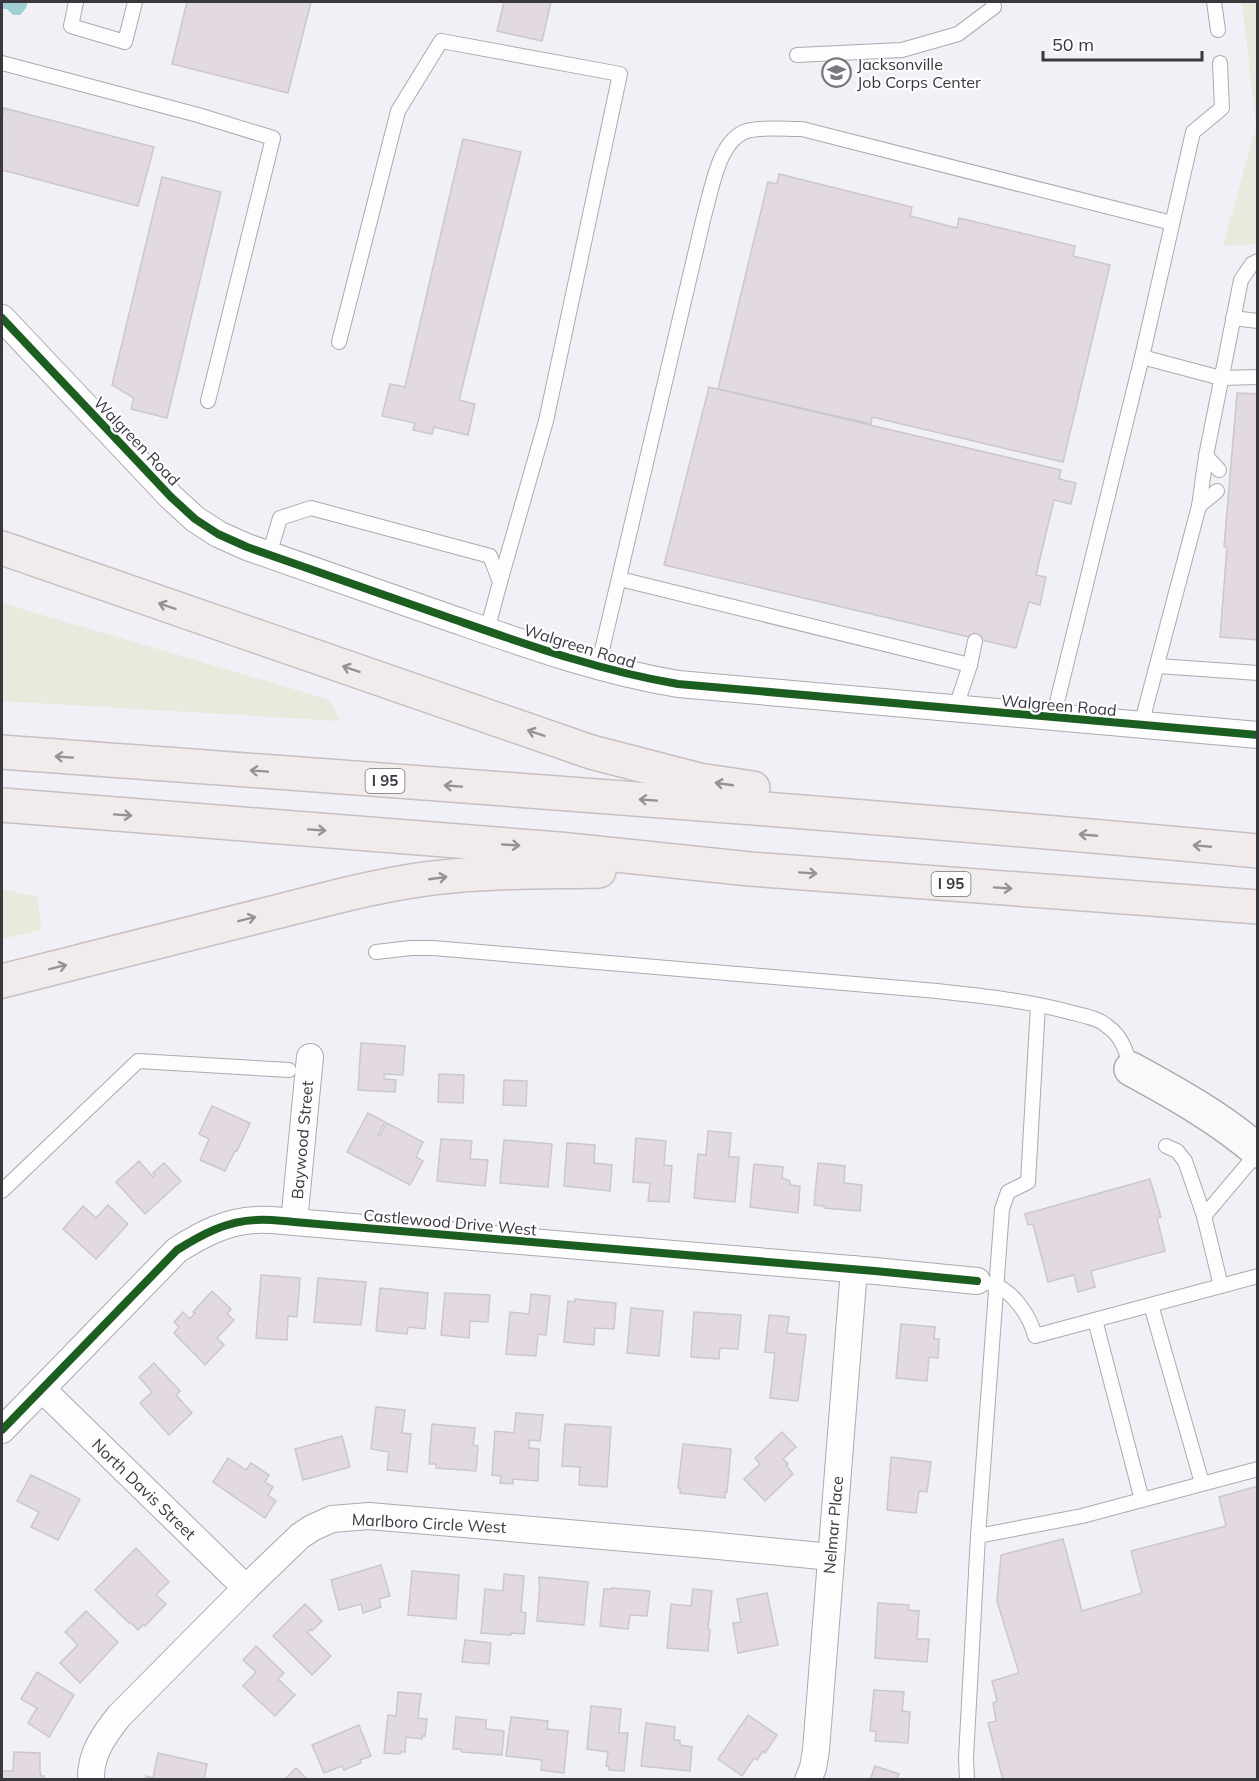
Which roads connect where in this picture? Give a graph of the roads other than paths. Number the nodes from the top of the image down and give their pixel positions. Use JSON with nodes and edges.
{"nodes":[{"id":1,"x":76,"y":2,"type":"edge"},
{"id":2,"x":135,"y":2,"type":"edge"},
{"id":3,"x":993,"y":2,"type":"edge"},
{"id":4,"x":1214,"y":2,"type":"edge"},
{"id":5,"x":1218,"y":30,"type":"dead end"},
{"id":6,"x":797,"y":55,"type":"dead end"},
{"id":7,"x":2,"y":63,"type":"edge"},
{"id":8,"x":1220,"y":63,"type":"dead end"},
{"id":9,"x":1172,"y":223,"type":"junction"},
{"id":10,"x":1257,"y":261,"type":"edge"},
{"id":11,"x":2,"y":318,"type":"edge"},
{"id":12,"x":1233,"y":318,"type":"junction"},
{"id":13,"x":1257,"y":321,"type":"edge"},
{"id":14,"x":339,"y":342,"type":"dead end"},
{"id":15,"x":1142,"y":357,"type":"junction"},
{"id":16,"x":1257,"y":377,"type":"edge"},
{"id":17,"x":1221,"y":378,"type":"junction"},
{"id":18,"x":208,"y":401,"type":"dead end"},
{"id":19,"x":1206,"y":456,"type":"junction"},
{"id":20,"x":1219,"y":470,"type":"dead end"},
{"id":21,"x":1217,"y":491,"type":"dead end"},
{"id":22,"x":1198,"y":506,"type":"junction"},
{"id":23,"x":2,"y":548,"type":"edge"},
{"id":24,"x":269,"y":555,"type":"junction"},
{"id":25,"x":620,"y":579,"type":"junction"},
{"id":26,"x":500,"y":582,"type":"junction"},
{"id":27,"x":487,"y":631,"type":"junction"},
{"id":28,"x":975,"y":641,"type":"dead end"},
{"id":29,"x":970,"y":665,"type":"junction"},
{"id":30,"x":1158,"y":666,"type":"junction"},
{"id":31,"x":598,"y":667,"type":"junction"},
{"id":32,"x":1257,"y":673,"type":"edge"},
{"id":33,"x":955,"y":710,"type":"junction"},
{"id":34,"x":1053,"y":718,"type":"junction"},
{"id":35,"x":1141,"y":725,"type":"junction"},
{"id":36,"x":1257,"y":735,"type":"edge"},
{"id":37,"x":2,"y":752,"type":"edge"},
{"id":38,"x":2,"y":805,"type":"edge"},
{"id":39,"x":989,"y":827,"type":"junction"},
{"id":40,"x":1257,"y":851,"type":"edge"},
{"id":41,"x":750,"y":869,"type":"junction"},
{"id":42,"x":1257,"y":907,"type":"edge"},
{"id":43,"x":376,"y":952,"type":"dead end"},
{"id":44,"x":2,"y":981,"type":"edge"},
{"id":45,"x":1038,"y":1005,"type":"junction"},
{"id":46,"x":299,"y":1064,"type":"joint"},
{"id":47,"x":1131,"y":1069,"type":"joint"},
{"id":48,"x":1166,"y":1146,"type":"dead end"},
{"id":49,"x":1257,"y":1151,"type":"edge"},
{"id":50,"x":2,"y":1191,"type":"edge"},
{"id":51,"x":1204,"y":1216,"type":"junction"},
{"id":52,"x":294,"y":1222,"type":"junction"},
{"id":53,"x":854,"y":1269,"type":"junction"},
{"id":54,"x":1257,"y":1276,"type":"edge"},
{"id":55,"x":987,"y":1283,"type":"junction"},
{"id":56,"x":1221,"y":1286,"type":"junction"},
{"id":57,"x":1151,"y":1305,"type":"junction"},
{"id":58,"x":1095,"y":1320,"type":"junction"},
{"id":59,"x":42,"y":1389,"type":"junction"},
{"id":60,"x":2,"y":1430,"type":"edge"},
{"id":61,"x":1257,"y":1469,"type":"edge"},
{"id":62,"x":1202,"y":1484,"type":"junction"},
{"id":63,"x":1142,"y":1500,"type":"junction"},
{"id":64,"x":978,"y":1536,"type":"junction"},
{"id":65,"x":831,"y":1557,"type":"junction"},
{"id":66,"x":246,"y":1588,"type":"junction"},
{"id":67,"x":92,"y":1769,"type":"edge"},
{"id":68,"x":808,"y":1779,"type":"edge"},
{"id":69,"x":967,"y":1779,"type":"edge"}],
"edges":[{"from":1,"to":2,"type":"lane"},
{"from":3,"to":6,"type":"lane"},
{"from":4,"to":5,"type":"lane"},
{"from":7,"to":18,"type":"lane"},
{"from":8,"to":9,"type":"lane"},
{"from":9,"to":15,"type":"lane"},
{"from":9,"to":25,"type":"lane"},
{"from":10,"to":12,"type":"lane"},
{"from":11,"to":24,"type":"street","name":"Walgreen Road"},
{"from":12,"to":13,"type":"lane"},
{"from":12,"to":17,"type":"lane"},
{"from":14,"to":26,"type":"lane"},
{"from":15,"to":17,"type":"lane"},
{"from":15,"to":34,"type":"lane"},
{"from":16,"to":17,"type":"lane"},
{"from":17,"to":19,"type":"lane"},
{"from":19,"to":20,"type":"lane"},
{"from":19,"to":22,"type":"lane"},
{"from":21,"to":22,"type":"lane"},
{"from":22,"to":30,"type":"lane"},
{"from":39,"to":23,"type":"highway","one_way":true},
{"from":24,"to":26,"type":"lane"},
{"from":24,"to":27,"type":"street","name":"Walgreen Road"},
{"from":25,"to":29,"type":"lane"},
{"from":25,"to":31,"type":"lane"},
{"from":26,"to":27,"type":"lane"},
{"from":27,"to":31,"type":"street","name":"Walgreen Road"},
{"from":28,"to":29,"type":"lane"},
{"from":29,"to":33,"type":"lane"},
{"from":30,"to":32,"type":"lane"},
{"from":30,"to":35,"type":"lane"},
{"from":31,"to":33,"type":"street","name":"Walgreen Road"},
{"from":33,"to":34,"type":"street","name":"Walgreen Road"},
{"from":34,"to":35,"type":"street","name":"Walgreen Road"},
{"from":35,"to":36,"type":"street","name":"Walgreen Road"},
{"from":39,"to":37,"type":"highway","number":"I 95","one_way":true},
{"from":38,"to":41,"type":"highway","number":"I 95","one_way":true},
{"from":40,"to":39,"type":"highway","number":"I 95","one_way":true},
{"from":41,"to":42,"type":"highway","number":"I 95","one_way":true},
{"from":44,"to":41,"type":"highway","one_way":true},
{"from":43,"to":45,"type":"lane"},
{"from":45,"to":47,"type":"lane"},
{"from":45,"to":55,"type":"lane"},
{"from":46,"to":50,"type":"lane"},
{"from":46,"to":52,"type":"street","name":"Baywood Street"},
{"from":47,"to":49,"type":"street"},
{"from":48,"to":51,"type":"lane"},
{"from":49,"to":51,"type":"lane"},
{"from":51,"to":56,"type":"lane"},
{"from":52,"to":53,"type":"street","name":"Castlewood Drive West"},
{"from":52,"to":59,"type":"street","name":"Castlewood Drive West"},
{"from":53,"to":55,"type":"street","name":"Castlewood Drive West"},
{"from":53,"to":65,"type":"street","name":"Nelmar Place"},
{"from":54,"to":56,"type":"lane"},
{"from":55,"to":58,"type":"lane"},
{"from":55,"to":64,"type":"lane"},
{"from":56,"to":57,"type":"lane"},
{"from":57,"to":58,"type":"lane"},
{"from":57,"to":62,"type":"lane"},
{"from":58,"to":63,"type":"lane"},
{"from":59,"to":60,"type":"street","name":"Castlewood Drive West"},
{"from":59,"to":66,"type":"street","name":"North Davis Street"},
{"from":61,"to":62,"type":"lane"},
{"from":62,"to":63,"type":"lane"},
{"from":63,"to":64,"type":"lane"},
{"from":64,"to":69,"type":"lane"},
{"from":65,"to":66,"type":"street","name":"Marlboro Circle West"},
{"from":65,"to":68,"type":"street","name":"Nelmar Place"},
{"from":66,"to":67,"type":"street","name":"Marlboro Circle West"}]}
